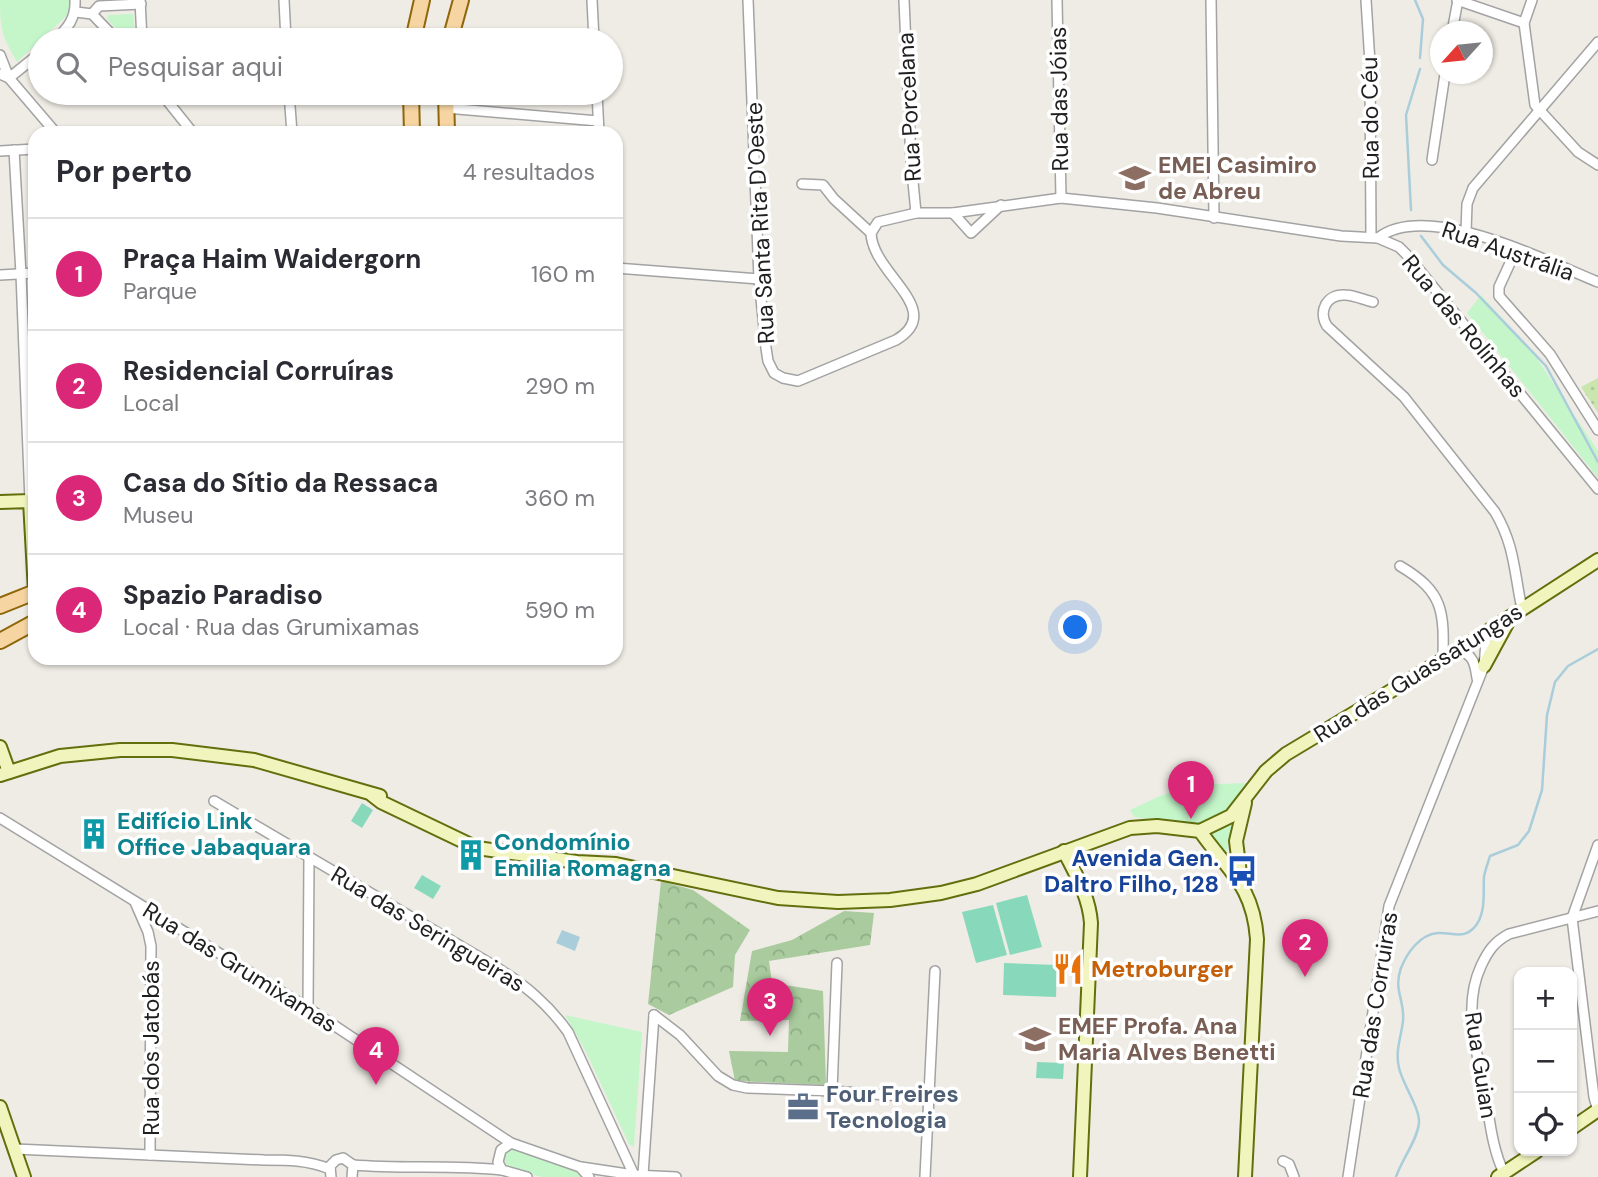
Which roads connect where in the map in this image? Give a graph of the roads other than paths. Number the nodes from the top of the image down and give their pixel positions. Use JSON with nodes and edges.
{"nodes":[{"id":1,"x":75,"y":0,"type":"edge"},
{"id":2,"x":284,"y":0,"type":"edge"},
{"id":3,"x":422,"y":0,"type":"edge"},
{"id":4,"x":461,"y":0,"type":"edge"},
{"id":5,"x":592,"y":0,"type":"edge"},
{"id":6,"x":748,"y":0,"type":"edge"},
{"id":7,"x":904,"y":0,"type":"edge"},
{"id":8,"x":1057,"y":0,"type":"edge"},
{"id":9,"x":1211,"y":0,"type":"edge"},
{"id":10,"x":1366,"y":0,"type":"edge"},
{"id":11,"x":1457,"y":0,"type":"edge"},
{"id":12,"x":1532,"y":0,"type":"edge"},
{"id":13,"x":141,"y":2,"type":"edge"},
{"id":14,"x":76,"y":12,"type":"junction"},
{"id":15,"x":92,"y":15,"type":"junction"},
{"id":16,"x":1454,"y":21,"type":"edge"},
{"id":17,"x":1524,"y":23,"type":"junction"},
{"id":18,"x":66,"y":28,"type":"edge"},
{"id":19,"x":105,"y":28,"type":"edge"},
{"id":20,"x":142,"y":28,"type":"edge"},
{"id":21,"x":285,"y":28,"type":"edge"},
{"id":22,"x":416,"y":28,"type":"edge"},
{"id":23,"x":453,"y":28,"type":"edge"},
{"id":24,"x":593,"y":28,"type":"edge"},
{"id":25,"x":1598,"y":42,"type":"edge"},
{"id":26,"x":0,"y":55,"type":"edge"},
{"id":27,"x":28,"y":60,"type":"edge"},
{"id":28,"x":5,"y":76,"type":"edge"},
{"id":29,"x":1444,"y":84,"type":"edge"},
{"id":30,"x":28,"y":102,"type":"edge"},
{"id":31,"x":31,"y":105,"type":"edge"},
{"id":32,"x":171,"y":105,"type":"edge"},
{"id":33,"x":290,"y":105,"type":"edge"},
{"id":34,"x":411,"y":105,"type":"edge"},
{"id":35,"x":597,"y":105,"type":"edge"},
{"id":36,"x":446,"y":108,"type":"joint"},
{"id":37,"x":1538,"y":110,"type":"junction"},
{"id":38,"x":598,"y":121,"type":"junction"},
{"id":39,"x":50,"y":126,"type":"edge"},
{"id":40,"x":187,"y":126,"type":"edge"},
{"id":41,"x":291,"y":126,"type":"edge"},
{"id":42,"x":412,"y":126,"type":"edge"},
{"id":43,"x":447,"y":126,"type":"edge"},
{"id":44,"x":598,"y":126,"type":"edge"},
{"id":45,"x":28,"y":149,"type":"edge"},
{"id":46,"x":0,"y":150,"type":"edge"},
{"id":47,"x":14,"y":150,"type":"junction"},
{"id":48,"x":1433,"y":160,"type":"dead end"},
{"id":49,"x":1598,"y":166,"type":"edge"},
{"id":50,"x":802,"y":184,"type":"dead end"},
{"id":51,"x":1061,"y":198,"type":"junction"},
{"id":52,"x":1001,"y":205,"type":"junction"},
{"id":53,"x":916,"y":213,"type":"junction"},
{"id":54,"x":953,"y":213,"type":"junction"},
{"id":55,"x":1214,"y":218,"type":"junction"},
{"id":56,"x":1465,"y":232,"type":"junction"},
{"id":57,"x":871,"y":233,"type":"junction"},
{"id":58,"x":1375,"y":237,"type":"junction"},
{"id":59,"x":1516,"y":250,"type":"junction"},
{"id":60,"x":623,"y":269,"type":"edge"},
{"id":61,"x":21,"y":274,"type":"junction"},
{"id":62,"x":28,"y":274,"type":"edge"},
{"id":63,"x":0,"y":275,"type":"edge"},
{"id":64,"x":759,"y":279,"type":"junction"},
{"id":65,"x":1598,"y":282,"type":"edge"},
{"id":66,"x":1373,"y":302,"type":"dead end"},
{"id":67,"x":28,"y":418,"type":"edge"},
{"id":68,"x":1598,"y":430,"type":"edge"},
{"id":69,"x":1598,"y":489,"type":"edge"},
{"id":70,"x":28,"y":501,"type":"edge"},
{"id":71,"x":0,"y":502,"type":"edge"},
{"id":72,"x":1598,"y":560,"type":"edge"},
{"id":73,"x":1400,"y":566,"type":"dead end"},
{"id":74,"x":28,"y":595,"type":"edge"},
{"id":75,"x":0,"y":606,"type":"edge"},
{"id":76,"x":1516,"y":612,"type":"junction"},
{"id":77,"x":28,"y":626,"type":"edge"},
{"id":78,"x":1487,"y":631,"type":"junction"},
{"id":79,"x":0,"y":641,"type":"edge"},
{"id":80,"x":1460,"y":650,"type":"junction"},
{"id":81,"x":1443,"y":660,"type":"junction"},
{"id":82,"x":1484,"y":666,"type":"junction"},
{"id":83,"x":1478,"y":680,"type":"junction"},
{"id":84,"x":0,"y":747,"type":"edge"},
{"id":85,"x":5,"y":774,"type":"edge"},
{"id":86,"x":1247,"y":796,"type":"junction"},
{"id":87,"x":214,"y":801,"type":"dead end"},
{"id":88,"x":0,"y":818,"type":"edge"},
{"id":89,"x":1200,"y":831,"type":"junction"},
{"id":90,"x":1598,"y":845,"type":"edge"},
{"id":91,"x":1064,"y":851,"type":"junction"},
{"id":92,"x":309,"y":857,"type":"junction"},
{"id":93,"x":1241,"y":881,"type":"junction"},
{"id":94,"x":135,"y":902,"type":"junction"},
{"id":95,"x":1598,"y":911,"type":"edge"},
{"id":96,"x":1572,"y":918,"type":"junction"},
{"id":97,"x":837,"y":963,"type":"dead end"},
{"id":98,"x":935,"y":971,"type":"dead end"},
{"id":99,"x":309,"y":1007,"type":"junction"},
{"id":100,"x":832,"y":1091,"type":"junction"},
{"id":101,"x":928,"y":1098,"type":"junction"},
{"id":102,"x":0,"y":1107,"type":"edge"},
{"id":103,"x":1598,"y":1111,"type":"edge"},
{"id":104,"x":2,"y":1122,"type":"edge"},
{"id":105,"x":1577,"y":1125,"type":"edge"},
{"id":106,"x":511,"y":1143,"type":"junction"},
{"id":107,"x":15,"y":1149,"type":"junction"},
{"id":108,"x":150,"y":1155,"type":"junction"},
{"id":109,"x":1530,"y":1156,"type":"edge"},
{"id":110,"x":1283,"y":1161,"type":"dead end"},
{"id":111,"x":500,"y":1166,"type":"junction"},
{"id":112,"x":580,"y":1167,"type":"junction"},
{"id":113,"x":353,"y":1172,"type":"edge"},
{"id":114,"x":330,"y":1173,"type":"edge"},
{"id":115,"x":630,"y":1175,"type":"edge"},
{"id":116,"x":1503,"y":1176,"type":"edge"},
{"id":117,"x":24,"y":1177,"type":"edge"},
{"id":118,"x":527,"y":1177,"type":"edge"},
{"id":119,"x":589,"y":1177,"type":"edge"},
{"id":120,"x":676,"y":1177,"type":"edge"},
{"id":121,"x":925,"y":1177,"type":"edge"},
{"id":122,"x":1080,"y":1177,"type":"edge"},
{"id":123,"x":1245,"y":1177,"type":"edge"},
{"id":124,"x":1294,"y":1177,"type":"edge"},
{"id":125,"x":1348,"y":1177,"type":"edge"}],
"edges":[{"from":1,"to":14,"type":"street"},
{"from":2,"to":21,"type":"street"},
{"from":3,"to":22,"type":"main road"},
{"from":4,"to":23,"type":"main road"},
{"from":5,"to":24,"type":"street"},
{"from":6,"to":64,"type":"street","name":"Rua Santa Rita D'Oeste"},
{"from":7,"to":53,"type":"street","name":"Rua Porcelana"},
{"from":8,"to":51,"type":"street","name":"Rua das Jóias"},
{"from":9,"to":55,"type":"street"},
{"from":10,"to":58,"type":"street","name":"Rua do Céu"},
{"from":11,"to":16,"type":"street"},
{"from":11,"to":17,"type":"street"},
{"from":12,"to":17,"type":"street"},
{"from":13,"to":15,"type":"street"},
{"from":13,"to":20,"type":"street"},
{"from":14,"to":15,"type":"street"},
{"from":14,"to":18,"type":"street"},
{"from":15,"to":19,"type":"street"},
{"from":17,"to":37,"type":"street"},
{"from":25,"to":37,"type":"street"},
{"from":26,"to":28,"type":"street"},
{"from":27,"to":28,"type":"street"},
{"from":28,"to":30,"type":"street"},
{"from":29,"to":48,"type":"street"},
{"from":31,"to":39,"type":"street"},
{"from":32,"to":40,"type":"street"},
{"from":33,"to":41,"type":"street"},
{"from":34,"to":42,"type":"main road"},
{"from":35,"to":38,"type":"street"},
{"from":36,"to":38,"type":"street"},
{"from":36,"to":43,"type":"main road"},
{"from":37,"to":49,"type":"street"},
{"from":37,"to":56,"type":"street"},
{"from":38,"to":44,"type":"street"},
{"from":45,"to":47,"type":"street"},
{"from":46,"to":47,"type":"street"},
{"from":47,"to":61,"type":"street"},
{"from":50,"to":57,"type":"street"},
{"from":51,"to":52,"type":"street","name":"Rua das Rolinhas"},
{"from":51,"to":55,"type":"street","name":"Rua das Rolinhas"},
{"from":52,"to":54,"type":"street","name":"Rua das Rolinhas"},
{"from":52,"to":54,"type":"street"},
{"from":53,"to":54,"type":"street","name":"Rua das Rolinhas"},
{"from":53,"to":57,"type":"street","name":"Rua das Rolinhas"},
{"from":55,"to":58,"type":"street","name":"Rua das Rolinhas"},
{"from":56,"to":58,"type":"street","name":"Rua Austrália"},
{"from":56,"to":59,"type":"street","name":"Rua Austrália"},
{"from":57,"to":64,"type":"street","name":"Rua Santa Rita D'Oeste"},
{"from":58,"to":69,"type":"street","name":"Rua das Rolinhas"},
{"from":59,"to":65,"type":"street","name":"Rua Austrália"},
{"from":59,"to":68,"type":"street"},
{"from":60,"to":64,"type":"street"},
{"from":61,"to":62,"type":"street"},
{"from":61,"to":63,"type":"street"},
{"from":61,"to":67,"type":"street"},
{"from":66,"to":76,"type":"street"},
{"from":70,"to":71,"type":"street"},
{"from":72,"to":76,"type":"street","name":"Rua das Guassatungas"},
{"from":73,"to":81,"type":"street"},
{"from":74,"to":75,"type":"main road"},
{"from":76,"to":78,"type":"street","name":"Rua das Guassatungas"},
{"from":76,"to":82,"type":"street"},
{"from":77,"to":79,"type":"main road"},
{"from":78,"to":80,"type":"street","name":"Rua das Guassatungas"},
{"from":78,"to":82,"type":"street","name":"Rua das Corruiras"},
{"from":80,"to":81,"type":"street","name":"Rua das Guassatungas"},
{"from":80,"to":83,"type":"street"},
{"from":81,"to":86,"type":"street","name":"Rua das Guassatungas"},
{"from":82,"to":83,"type":"street","name":"Rua das Corruiras"},
{"from":83,"to":125,"type":"street","name":"Rua das Corruiras"},
{"from":84,"to":85,"type":"street"},
{"from":85,"to":91,"type":"street"},
{"from":86,"to":89,"type":"street","name":"Rua das Guassatungas"},
{"from":86,"to":93,"type":"street"},
{"from":87,"to":92,"type":"street","name":"Rua das Seringueiras"},
{"from":88,"to":94,"type":"street","name":"Rua das Grumixamas"},
{"from":89,"to":91,"type":"street"},
{"from":89,"to":93,"type":"street"},
{"from":90,"to":96,"type":"street"},
{"from":91,"to":122,"type":"street"},
{"from":92,"to":99,"type":"street"},
{"from":92,"to":115,"type":"street","name":"Rua das Seringueiras"},
{"from":93,"to":123,"type":"street"},
{"from":94,"to":99,"type":"street","name":"Rua das Grumixamas"},
{"from":94,"to":108,"type":"street","name":"Rua dos Jatobás"},
{"from":95,"to":96,"type":"street","name":"Rua Guian"},
{"from":96,"to":103,"type":"street"},
{"from":96,"to":116,"type":"street","name":"Rua Guian"},
{"from":97,"to":100,"type":"street"},
{"from":98,"to":101,"type":"street"},
{"from":99,"to":106,"type":"street","name":"Rua das Grumixamas"},
{"from":100,"to":101,"type":"street"},
{"from":100,"to":115,"type":"street"},
{"from":101,"to":121,"type":"street"},
{"from":102,"to":104,"type":"street"},
{"from":103,"to":105,"type":"street"},
{"from":104,"to":107,"type":"street"},
{"from":106,"to":111,"type":"street"},
{"from":106,"to":112,"type":"street","name":"Rua das Grumixamas"},
{"from":107,"to":108,"type":"street"},
{"from":107,"to":117,"type":"street"},
{"from":108,"to":114,"type":"street"},
{"from":109,"to":116,"type":"street"},
{"from":110,"to":124,"type":"street"},
{"from":111,"to":113,"type":"street"},
{"from":111,"to":118,"type":"street"},
{"from":112,"to":115,"type":"street","name":"Rua das Grumixamas"},
{"from":112,"to":119,"type":"street"},
{"from":113,"to":114,"type":"street"},
{"from":115,"to":120,"type":"street","name":"Rua das Grumixamas"}]}
